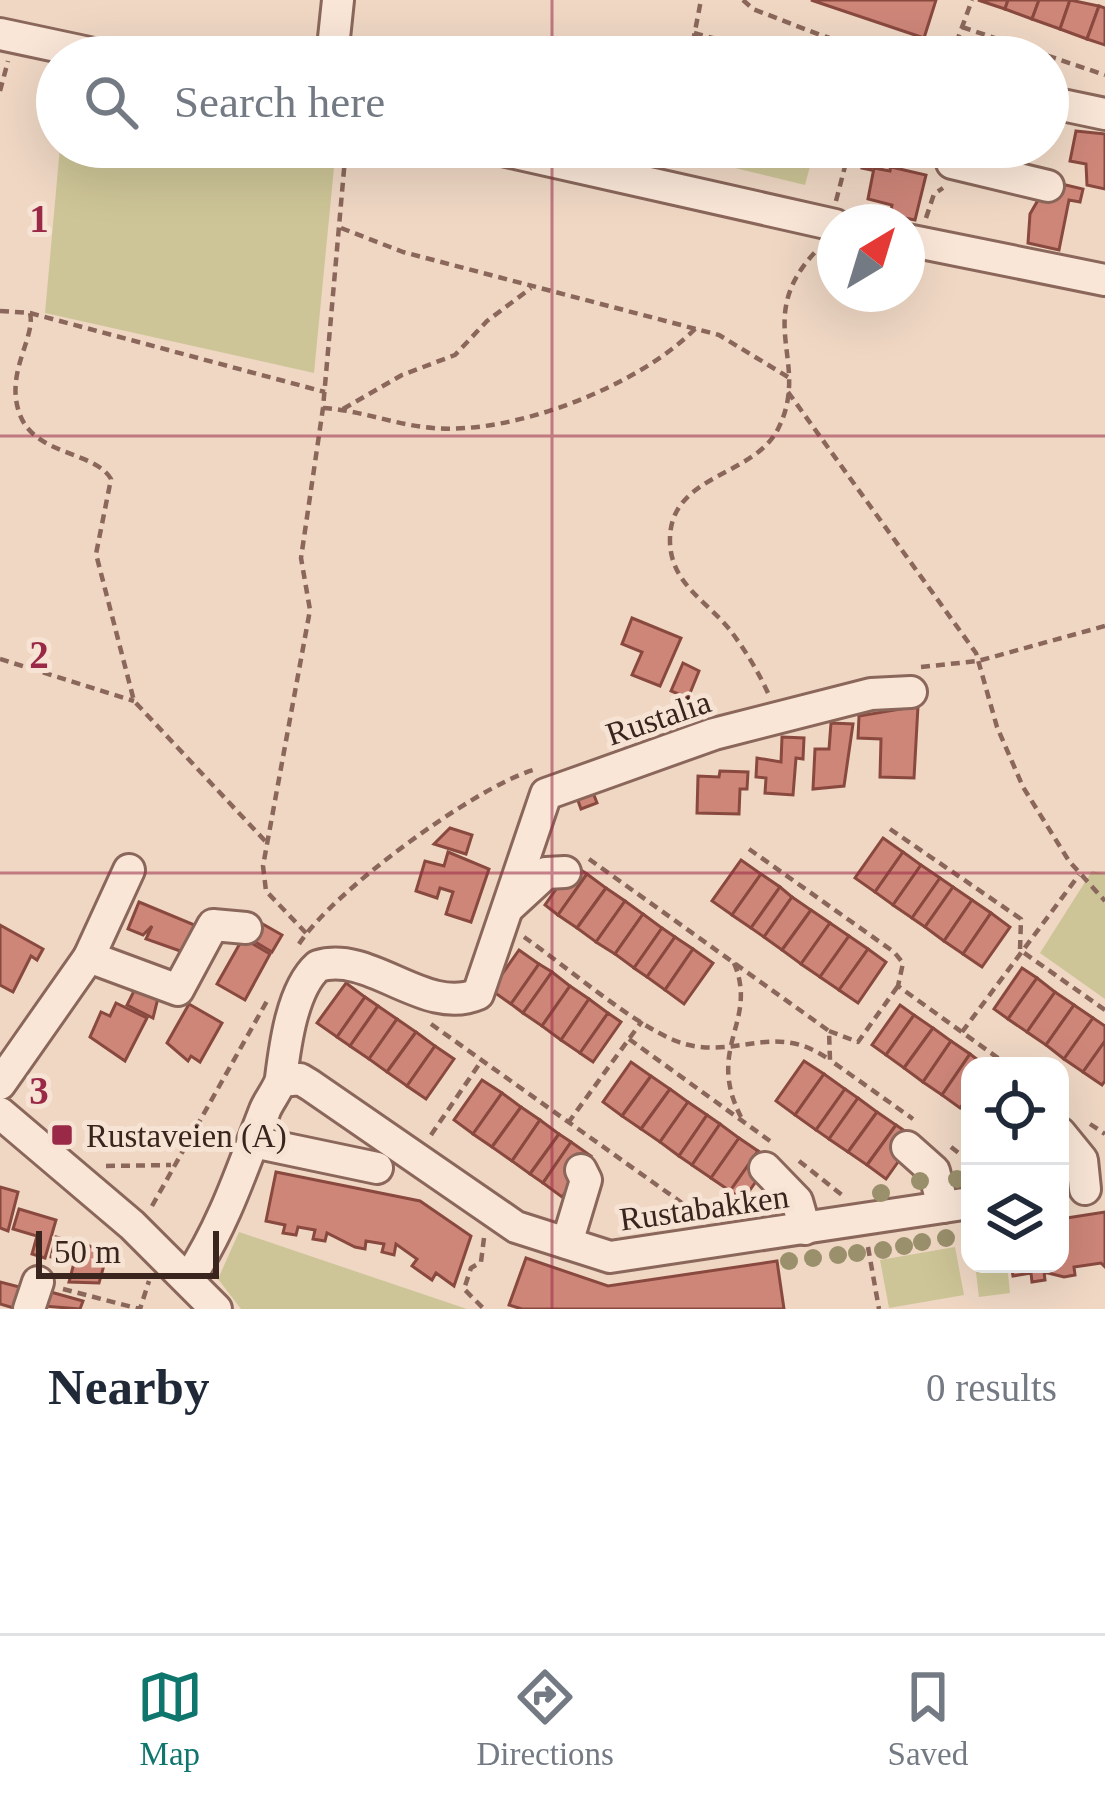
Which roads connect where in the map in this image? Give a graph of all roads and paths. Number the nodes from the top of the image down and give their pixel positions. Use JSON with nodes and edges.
{"nodes":[{"id":1,"x":338,"y":0,"type":"edge"},
{"id":2,"x":701,"y":0,"type":"edge"},
{"id":3,"x":743,"y":0,"type":"edge"},
{"id":4,"x":972,"y":0,"type":"edge"},
{"id":5,"x":962,"y":27,"type":"junction"},
{"id":6,"x":0,"y":34,"type":"edge"},
{"id":7,"x":694,"y":34,"type":"joint"},
{"id":8,"x":827,"y":35,"type":"edge"},
{"id":9,"x":334,"y":36,"type":"edge"},
{"id":10,"x":702,"y":36,"type":"edge"},
{"id":11,"x":958,"y":36,"type":"edge"},
{"id":12,"x":989,"y":36,"type":"edge"},
{"id":13,"x":36,"y":42,"type":"edge"},
{"id":14,"x":0,"y":54,"type":"edge"},
{"id":15,"x":1069,"y":63,"type":"edge"},
{"id":16,"x":1105,"y":75,"type":"edge"},
{"id":17,"x":0,"y":91,"type":"edge"},
{"id":18,"x":1069,"y":106,"type":"edge"},
{"id":19,"x":1105,"y":114,"type":"edge"},
{"id":20,"x":344,"y":168,"type":"edge"},
{"id":21,"x":582,"y":168,"type":"edge"},
{"id":22,"x":845,"y":168,"type":"edge"},
{"id":23,"x":949,"y":168,"type":"edge"},
{"id":24,"x":960,"y":168,"type":"edge"},
{"id":25,"x":1048,"y":186,"type":"dead end"},
{"id":26,"x":838,"y":204,"type":"edge"},
{"id":27,"x":925,"y":214,"type":"edge"},
{"id":28,"x":817,"y":221,"type":"edge"},
{"id":29,"x":340,"y":228,"type":"junction"},
{"id":30,"x":925,"y":243,"type":"edge"},
{"id":31,"x":817,"y":246,"type":"edge"},
{"id":32,"x":1105,"y":280,"type":"edge"},
{"id":33,"x":533,"y":286,"type":"junction"},
{"id":34,"x":0,"y":311,"type":"edge"},
{"id":35,"x":30,"y":313,"type":"junction"},
{"id":36,"x":696,"y":328,"type":"junction"},
{"id":37,"x":788,"y":377,"type":"junction"},
{"id":38,"x":325,"y":392,"type":"junction"},
{"id":39,"x":788,"y":392,"type":"junction"},
{"id":40,"x":323,"y":408,"type":"junction"},
{"id":41,"x":343,"y":409,"type":"junction"},
{"id":42,"x":0,"y":659,"type":"edge"},
{"id":43,"x":911,"y":692,"type":"dead end"},
{"id":44,"x":134,"y":701,"type":"junction"},
{"id":45,"x":773,"y":704,"type":"dead end"},
{"id":46,"x":890,"y":829,"type":"dead end"},
{"id":47,"x":267,"y":843,"type":"junction"},
{"id":48,"x":749,"y":849,"type":"dead end"},
{"id":49,"x":575,"y":864,"type":"joint"},
{"id":50,"x":129,"y":870,"type":"dead end"},
{"id":51,"x":1079,"y":874,"type":"junction"},
{"id":52,"x":1105,"y":901,"type":"edge"},
{"id":53,"x":506,"y":915,"type":"junction"},
{"id":54,"x":246,"y":928,"type":"dead end"},
{"id":55,"x":306,"y":933,"type":"dead end"},
{"id":56,"x":1020,"y":950,"type":"junction"},
{"id":57,"x":89,"y":957,"type":"junction"},
{"id":58,"x":734,"y":963,"type":"junction"},
{"id":59,"x":898,"y":986,"type":"junction"},
{"id":60,"x":1105,"y":1010,"type":"edge"},
{"id":61,"x":424,"y":1020,"type":"dead end"},
{"id":62,"x":642,"y":1021,"type":"junction"},
{"id":63,"x":829,"y":1031,"type":"junction"},
{"id":64,"x":962,"y":1032,"type":"junction"},
{"id":65,"x":629,"y":1039,"type":"junction"},
{"id":66,"x":726,"y":1048,"type":"junction"},
{"id":67,"x":997,"y":1057,"type":"edge"},
{"id":68,"x":482,"y":1060,"type":"junction"},
{"id":69,"x":830,"y":1060,"type":"junction"},
{"id":70,"x":281,"y":1081,"type":"junction"},
{"id":71,"x":0,"y":1084,"type":"edge"},
{"id":72,"x":447,"y":1112,"type":"dead end"},
{"id":73,"x":0,"y":1113,"type":"edge"},
{"id":74,"x":743,"y":1121,"type":"junction"},
{"id":75,"x":568,"y":1124,"type":"junction"},
{"id":76,"x":911,"y":1134,"type":"joint"},
{"id":77,"x":253,"y":1142,"type":"junction"},
{"id":78,"x":1069,"y":1144,"type":"edge"},
{"id":79,"x":951,"y":1147,"type":"dead end"},
{"id":80,"x":961,"y":1155,"type":"edge"},
{"id":81,"x":777,"y":1156,"type":"junction"},
{"id":82,"x":172,"y":1165,"type":"dead end"},
{"id":83,"x":106,"y":1166,"type":"dead end"},
{"id":84,"x":377,"y":1168,"type":"dead end"},
{"id":85,"x":581,"y":1170,"type":"dead end"},
{"id":86,"x":1083,"y":1190,"type":"edge"},
{"id":87,"x":957,"y":1205,"type":"edge"},
{"id":88,"x":859,"y":1220,"type":"junction"},
{"id":89,"x":805,"y":1229,"type":"junction"},
{"id":90,"x":484,"y":1238,"type":"dead end"},
{"id":91,"x":567,"y":1243,"type":"junction"},
{"id":92,"x":703,"y":1243,"type":"junction"},
{"id":93,"x":156,"y":1269,"type":"dead end"},
{"id":94,"x":189,"y":1278,"type":"junction"},
{"id":95,"x":34,"y":1296,"type":"edge"},
{"id":96,"x":140,"y":1309,"type":"edge"},
{"id":97,"x":216,"y":1309,"type":"edge"},
{"id":98,"x":484,"y":1309,"type":"edge"},
{"id":99,"x":879,"y":1309,"type":"edge"}],
"edges":[{"from":1,"to":9,"type":"street"},
{"from":2,"to":7,"type":"path"},
{"from":3,"to":8,"type":"path"},
{"from":4,"to":5,"type":"path"},
{"from":5,"to":11,"type":"path"},
{"from":5,"to":12,"type":"path"},
{"from":6,"to":13,"type":"street"},
{"from":7,"to":10,"type":"path"},
{"from":14,"to":17,"type":"path"},
{"from":15,"to":16,"type":"path"},
{"from":18,"to":19,"type":"street"},
{"from":20,"to":29,"type":"path"},
{"from":21,"to":28,"type":"street"},
{"from":22,"to":26,"type":"path"},
{"from":23,"to":27,"type":"path"},
{"from":24,"to":25,"type":"street"},
{"from":29,"to":33,"type":"path"},
{"from":29,"to":38,"type":"path"},
{"from":30,"to":32,"type":"street"},
{"from":31,"to":37,"type":"path"},
{"from":33,"to":36,"type":"path"},
{"from":33,"to":41,"type":"path"},
{"from":34,"to":35,"type":"path"},
{"from":35,"to":38,"type":"path"},
{"from":35,"to":44,"type":"path"},
{"from":36,"to":37,"type":"path"},
{"from":36,"to":41,"type":"path"},
{"from":37,"to":39,"type":"path"},
{"from":38,"to":40,"type":"path"},
{"from":39,"to":45,"type":"path"},
{"from":39,"to":51,"type":"path"},
{"from":40,"to":41,"type":"path"},
{"from":40,"to":47,"type":"path"},
{"from":42,"to":44,"type":"path"},
{"from":43,"to":53,"type":"street","name":"Rustalia"},
{"from":44,"to":47,"type":"path"},
{"from":46,"to":56,"type":"path"},
{"from":47,"to":55,"type":"path"},
{"from":48,"to":59,"type":"path"},
{"from":49,"to":53,"type":"street"},
{"from":49,"to":58,"type":"path"},
{"from":50,"to":57,"type":"street"},
{"from":51,"to":52,"type":"path"},
{"from":51,"to":56,"type":"path"},
{"from":53,"to":62,"type":"path"},
{"from":53,"to":70,"type":"street"},
{"from":54,"to":57,"type":"street"},
{"from":56,"to":60,"type":"path"},
{"from":56,"to":64,"type":"path"},
{"from":57,"to":71,"type":"street"},
{"from":58,"to":63,"type":"path"},
{"from":58,"to":66,"type":"path"},
{"from":59,"to":63,"type":"path"},
{"from":59,"to":64,"type":"path"},
{"from":61,"to":68,"type":"path"},
{"from":62,"to":65,"type":"path"},
{"from":62,"to":66,"type":"path"},
{"from":63,"to":69,"type":"path"},
{"from":64,"to":67,"type":"path"},
{"from":65,"to":74,"type":"path"},
{"from":65,"to":75,"type":"path"},
{"from":66,"to":69,"type":"path"},
{"from":66,"to":74,"type":"path"},
{"from":68,"to":72,"type":"path"},
{"from":68,"to":75,"type":"path"},
{"from":69,"to":76,"type":"path"},
{"from":70,"to":77,"type":"street"},
{"from":70,"to":91,"type":"street","name":"Rustabakken"},
{"from":73,"to":94,"type":"street"},
{"from":74,"to":81,"type":"path"},
{"from":75,"to":92,"type":"path"},
{"from":76,"to":87,"type":"street"},
{"from":77,"to":84,"type":"street"},
{"from":77,"to":94,"type":"street"},
{"from":78,"to":86,"type":"street"},
{"from":79,"to":80,"type":"path"},
{"from":81,"to":88,"type":"path"},
{"from":81,"to":89,"type":"street"},
{"from":82,"to":83,"type":"path"},
{"from":85,"to":91,"type":"street"},
{"from":87,"to":88,"type":"street","name":"Rustabakken"},
{"from":88,"to":89,"type":"street","name":"Rustabakken"},
{"from":88,"to":99,"type":"path"},
{"from":89,"to":92,"type":"street","name":"Rustabakken"},
{"from":90,"to":98,"type":"path"},
{"from":91,"to":92,"type":"street","name":"Rustabakken"},
{"from":93,"to":96,"type":"path"},
{"from":94,"to":97,"type":"street"},
{"from":95,"to":96,"type":"path"}]}
